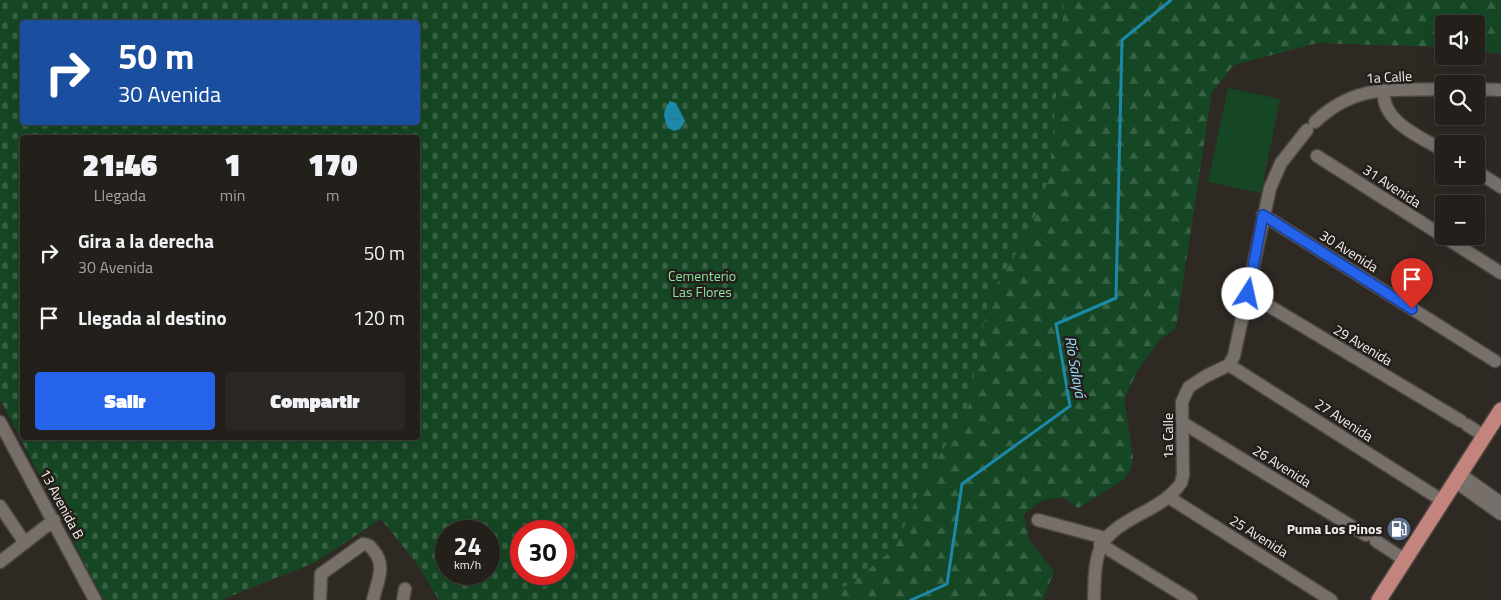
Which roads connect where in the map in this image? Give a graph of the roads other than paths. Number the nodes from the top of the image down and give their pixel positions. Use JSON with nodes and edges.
{"nodes":[{"id":1,"x":1485,"y":89,"type":"edge"},
{"id":2,"x":1435,"y":90,"type":"edge"},
{"id":3,"x":1501,"y":90,"type":"edge"},
{"id":4,"x":1384,"y":91,"type":"junction"},
{"id":5,"x":1435,"y":145,"type":"edge"},
{"id":6,"x":1317,"y":156,"type":"dead end"},
{"id":7,"x":1485,"y":177,"type":"edge"},
{"id":8,"x":1501,"y":187,"type":"edge"},
{"id":9,"x":1263,"y":215,"type":"junction"},
{"id":10,"x":1501,"y":273,"type":"edge"},
{"id":11,"x":1248,"y":294,"type":"junction"},
{"id":12,"x":1495,"y":360,"type":"dead end"},
{"id":13,"x":1229,"y":365,"type":"junction"},
{"id":14,"x":1501,"y":410,"type":"edge"},
{"id":15,"x":0,"y":422,"type":"edge"},
{"id":16,"x":1183,"y":423,"type":"junction"},
{"id":17,"x":1484,"y":436,"type":"junction"},
{"id":18,"x":1463,"y":482,"type":"junction"},
{"id":19,"x":1170,"y":498,"type":"junction"},
{"id":20,"x":1443,"y":501,"type":"junction"},
{"id":21,"x":1501,"y":503,"type":"edge"},
{"id":22,"x":0,"y":506,"type":"edge"},
{"id":23,"x":1501,"y":514,"type":"edge"},
{"id":24,"x":54,"y":520,"type":"junction"},
{"id":25,"x":1038,"y":520,"type":"dead end"},
{"id":26,"x":1102,"y":541,"type":"junction"},
{"id":27,"x":25,"y":543,"type":"junction"},
{"id":28,"x":1405,"y":560,"type":"junction"},
{"id":29,"x":0,"y":562,"type":"edge"},
{"id":30,"x":95,"y":600,"type":"edge"},
{"id":31,"x":320,"y":600,"type":"edge"},
{"id":32,"x":373,"y":600,"type":"edge"},
{"id":33,"x":1094,"y":600,"type":"edge"},
{"id":34,"x":1191,"y":600,"type":"edge"},
{"id":35,"x":1331,"y":600,"type":"edge"},
{"id":36,"x":1379,"y":600,"type":"edge"}],
"edges":[{"from":1,"to":3,"type":"street"},
{"from":2,"to":4,"type":"street","name":"1a Calle"},
{"from":4,"to":5,"type":"street"},
{"from":4,"to":9,"type":"street","name":"1a Calle"},
{"from":6,"to":10,"type":"street","name":"31 Avenida"},
{"from":7,"to":8,"type":"street"},
{"from":9,"to":11,"type":"street","name":"1a Calle"},
{"from":9,"to":12,"type":"street","name":"30 Avenida"},
{"from":11,"to":13,"type":"street","name":"1a Calle"},
{"from":11,"to":17,"type":"street","name":"29 Avenida"},
{"from":13,"to":16,"type":"street","name":"1a Calle"},
{"from":13,"to":20,"type":"street","name":"27 Avenida"},
{"from":14,"to":17,"type":"main road"},
{"from":15,"to":24,"type":"street","name":"13 Avenida B"},
{"from":16,"to":19,"type":"street","name":"1a Calle"},
{"from":16,"to":28,"type":"street","name":"26 Avenida"},
{"from":17,"to":18,"type":"main road"},
{"from":18,"to":20,"type":"main road"},
{"from":18,"to":21,"type":"street"},
{"from":18,"to":23,"type":"street"},
{"from":19,"to":26,"type":"street","name":"1a Calle"},
{"from":19,"to":35,"type":"street","name":"25 Avenida"},
{"from":20,"to":28,"type":"main road"},
{"from":22,"to":27,"type":"street"},
{"from":24,"to":27,"type":"street"},
{"from":24,"to":30,"type":"street","name":"13 Avenida B"},
{"from":25,"to":26,"type":"street"},
{"from":26,"to":33,"type":"street"},
{"from":26,"to":34,"type":"street"},
{"from":27,"to":29,"type":"street"},
{"from":28,"to":36,"type":"main road"},
{"from":31,"to":32,"type":"street"}]}
